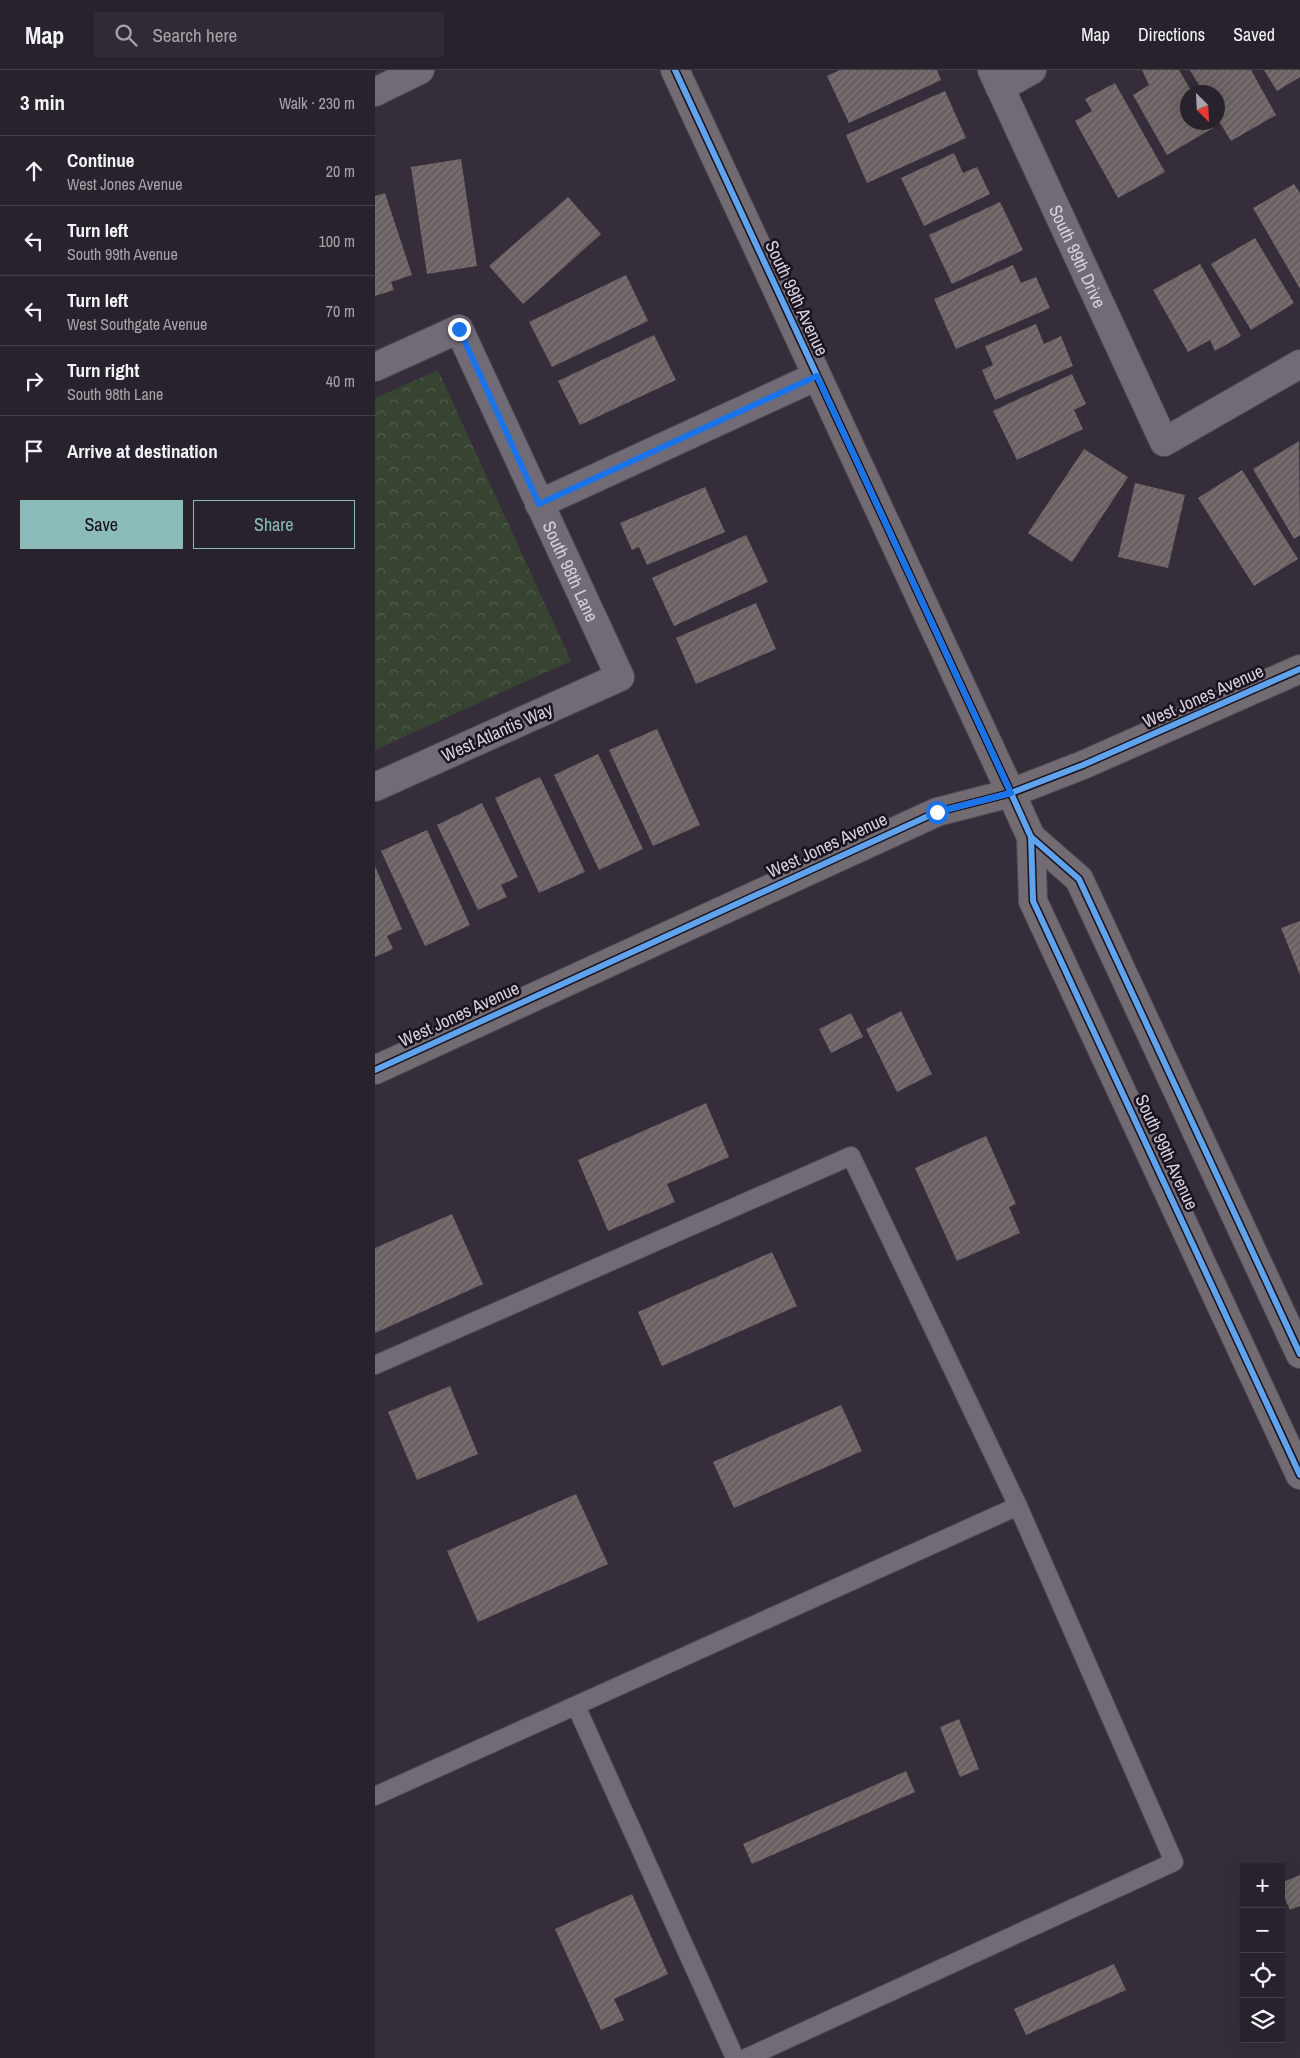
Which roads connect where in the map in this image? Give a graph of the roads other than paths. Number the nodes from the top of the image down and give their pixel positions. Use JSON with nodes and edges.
{"nodes":[{"id":1,"x":420,"y":70,"type":"edge"},
{"id":2,"x":675,"y":70,"type":"edge"},
{"id":3,"x":1032,"y":70,"type":"edge"},
{"id":4,"x":996,"y":79,"type":"edge"},
{"id":5,"x":375,"y":92,"type":"edge"},
{"id":6,"x":1300,"y":364,"type":"edge"},
{"id":7,"x":375,"y":366,"type":"edge"},
{"id":8,"x":817,"y":376,"type":"junction"},
{"id":9,"x":539,"y":504,"type":"junction"},
{"id":10,"x":1300,"y":669,"type":"edge"},
{"id":11,"x":620,"y":677,"type":"joint"},
{"id":12,"x":375,"y":787,"type":"edge"},
{"id":13,"x":1011,"y":793,"type":"junction"},
{"id":14,"x":1031,"y":837,"type":"junction"},
{"id":15,"x":375,"y":1070,"type":"edge"},
{"id":16,"x":1300,"y":1354,"type":"edge"},
{"id":17,"x":375,"y":1365,"type":"edge"},
{"id":18,"x":1300,"y":1475,"type":"edge"},
{"id":19,"x":1018,"y":1506,"type":"junction"},
{"id":20,"x":576,"y":1706,"type":"junction"},
{"id":21,"x":375,"y":1796,"type":"edge"},
{"id":22,"x":735,"y":2058,"type":"edge"},
{"id":23,"x":745,"y":2058,"type":"edge"}],
"edges":[{"from":1,"to":5,"type":"street"},
{"from":2,"to":8,"type":"main road","name":"South 99th Avenue"},
{"from":3,"to":4,"type":"street"},
{"from":4,"to":6,"type":"street","name":"South 99th Drive"},
{"from":7,"to":9,"type":"street","name":"South 98th Lane"},
{"from":8,"to":9,"type":"street"},
{"from":8,"to":13,"type":"main road","name":"South 99th Avenue"},
{"from":9,"to":11,"type":"street","name":"South 98th Lane"},
{"from":10,"to":13,"type":"main road","name":"West Jones Avenue"},
{"from":11,"to":12,"type":"street","name":"West Atlantis Way"},
{"from":13,"to":14,"type":"main road","name":"South 99th Avenue"},
{"from":13,"to":15,"type":"main road","name":"West Jones Avenue"},
{"from":14,"to":16,"type":"main road","name":"South 99th Avenue"},
{"from":14,"to":18,"type":"main road","name":"South 99th Avenue"},
{"from":17,"to":19,"type":"lane"},
{"from":19,"to":20,"type":"lane"},
{"from":19,"to":23,"type":"lane"},
{"from":20,"to":21,"type":"lane"},
{"from":20,"to":22,"type":"lane"}]}
